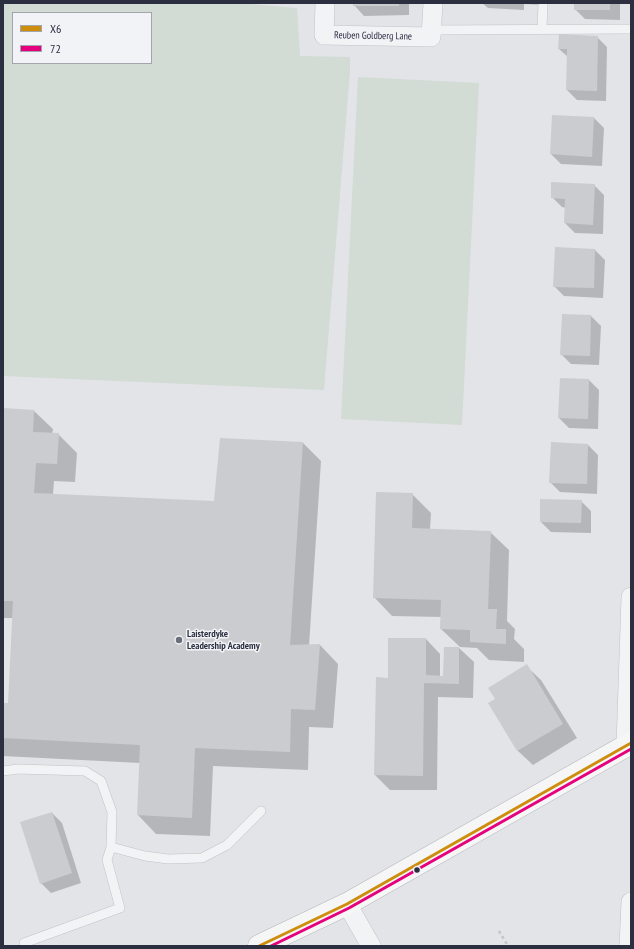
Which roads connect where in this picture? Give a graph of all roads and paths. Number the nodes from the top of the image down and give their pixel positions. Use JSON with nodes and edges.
{"nodes":[{"id":1,"x":324,"y":3,"type":"edge"},
{"id":2,"x":433,"y":3,"type":"edge"},
{"id":3,"x":542,"y":3,"type":"edge"},
{"id":4,"x":542,"y":29,"type":"junction"},
{"id":5,"x":631,"y":29,"type":"edge"},
{"id":6,"x":431,"y":33,"type":"junction"},
{"id":7,"x":631,"y":597,"type":"edge"},
{"id":8,"x":631,"y":612,"type":"edge"},
{"id":9,"x":629,"y":744,"type":"edge"},
{"id":10,"x":3,"y":771,"type":"edge"},
{"id":11,"x":261,"y":811,"type":"dead end"},
{"id":12,"x":111,"y":847,"type":"junction"},
{"id":13,"x":631,"y":902,"type":"edge"},
{"id":14,"x":347,"y":904,"type":"junction"},
{"id":15,"x":499,"y":931,"type":"dead end"},
{"id":16,"x":24,"y":943,"type":"dead end"},
{"id":17,"x":260,"y":946,"type":"edge"},
{"id":18,"x":371,"y":946,"type":"edge"},
{"id":19,"x":508,"y":946,"type":"edge"},
{"id":20,"x":629,"y":946,"type":"edge"}],
"edges":[{"from":1,"to":6,"type":"street","name":"Reuben Goldberg Lane"},
{"from":2,"to":6,"type":"street"},
{"from":3,"to":4,"type":"lane"},
{"from":4,"to":5,"type":"lane"},
{"from":4,"to":6,"type":"lane"},
{"from":7,"to":8,"type":"street"},
{"from":8,"to":9,"type":"street"},
{"from":9,"to":14,"type":"highway"},
{"from":10,"to":12,"type":"lane"},
{"from":11,"to":12,"type":"lane"},
{"from":12,"to":16,"type":"lane"},
{"from":13,"to":20,"type":"street"},
{"from":14,"to":17,"type":"highway"},
{"from":14,"to":18,"type":"street"},
{"from":15,"to":19,"type":"path"}]}
